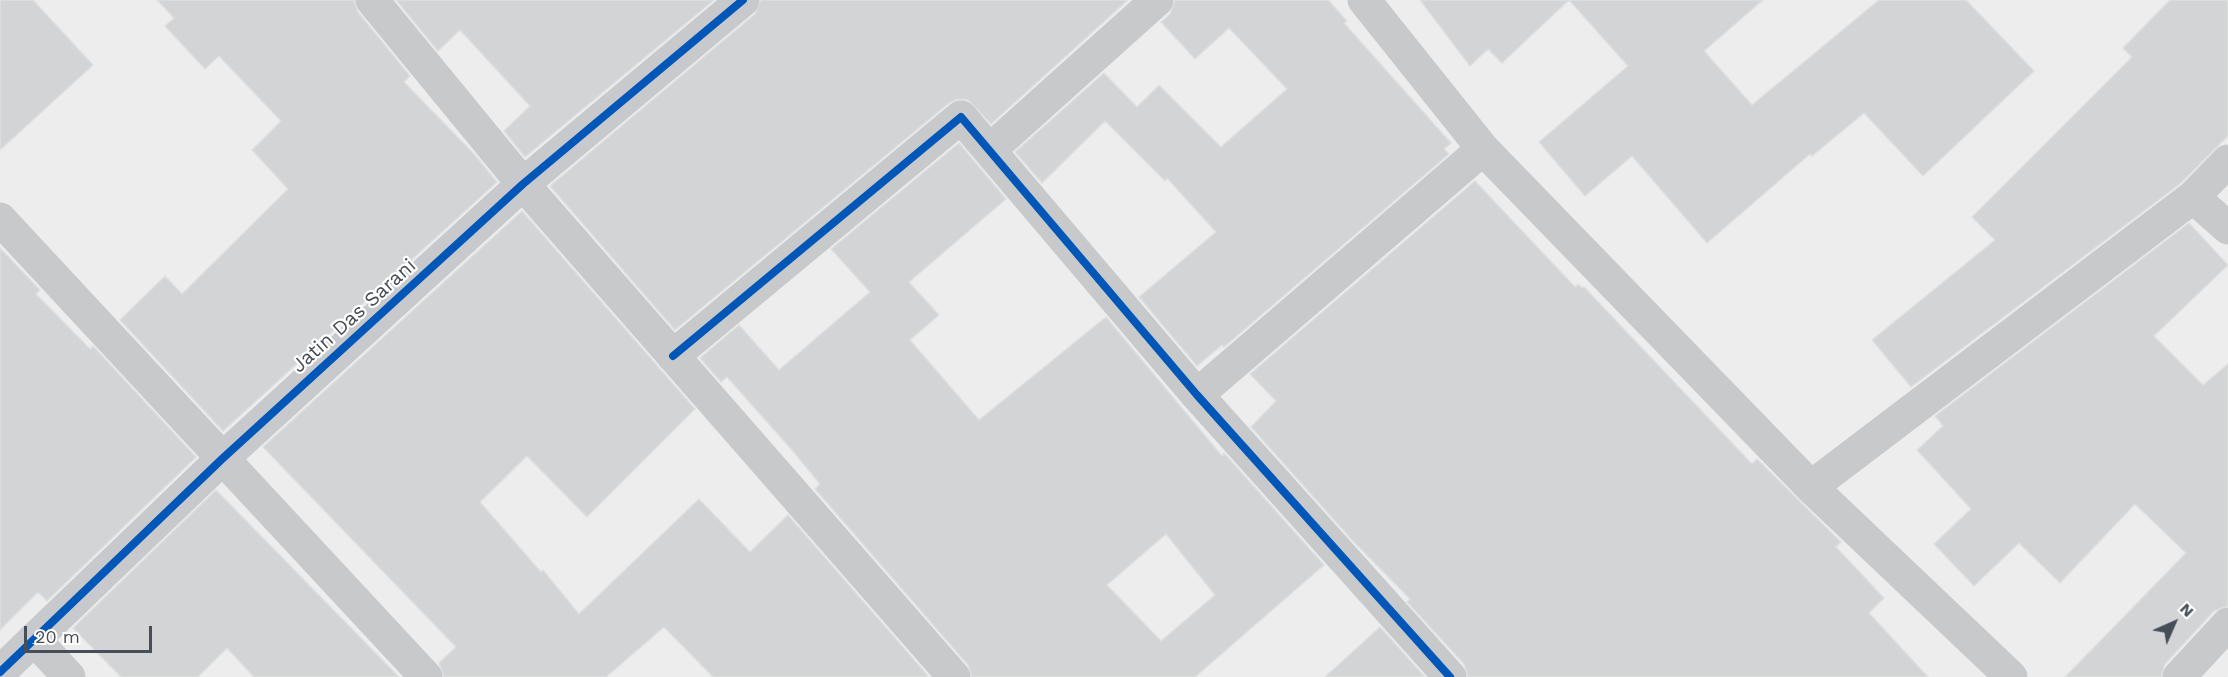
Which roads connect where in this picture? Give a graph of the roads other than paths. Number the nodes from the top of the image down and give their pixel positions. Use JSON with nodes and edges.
{"nodes":[{"id":1,"x":372,"y":0,"type":"edge"},
{"id":2,"x":743,"y":0,"type":"edge"},
{"id":3,"x":1157,"y":0,"type":"edge"},
{"id":4,"x":1364,"y":0,"type":"edge"},
{"id":5,"x":991,"y":149,"type":"junction"},
{"id":6,"x":1483,"y":149,"type":"junction"},
{"id":7,"x":2228,"y":161,"type":"edge"},
{"id":8,"x":523,"y":184,"type":"junction"},
{"id":9,"x":2193,"y":196,"type":"junction"},
{"id":10,"x":0,"y":219,"type":"edge"},
{"id":11,"x":2228,"y":228,"type":"edge"},
{"id":12,"x":673,"y":356,"type":"junction"},
{"id":13,"x":1197,"y":395,"type":"junction"},
{"id":14,"x":222,"y":459,"type":"junction"},
{"id":15,"x":1811,"y":487,"type":"junction"},
{"id":16,"x":2228,"y":624,"type":"edge"},
{"id":17,"x":34,"y":639,"type":"junction"},
{"id":18,"x":0,"y":672,"type":"edge"},
{"id":19,"x":69,"y":677,"type":"edge"},
{"id":20,"x":426,"y":677,"type":"edge"},
{"id":21,"x":954,"y":677,"type":"edge"},
{"id":22,"x":1450,"y":677,"type":"edge"},
{"id":23,"x":2011,"y":677,"type":"edge"},
{"id":24,"x":2179,"y":677,"type":"edge"}],
"edges":[{"from":1,"to":8,"type":"street"},
{"from":2,"to":8,"type":"street","name":"Jatin Das Sarani"},
{"from":3,"to":5,"type":"street"},
{"from":4,"to":6,"type":"street"},
{"from":5,"to":12,"type":"street"},
{"from":5,"to":13,"type":"street"},
{"from":6,"to":13,"type":"street"},
{"from":6,"to":15,"type":"street"},
{"from":7,"to":9,"type":"street"},
{"from":8,"to":12,"type":"street"},
{"from":8,"to":14,"type":"street","name":"Jatin Das Sarani"},
{"from":9,"to":11,"type":"street"},
{"from":9,"to":15,"type":"street"},
{"from":10,"to":14,"type":"street"},
{"from":12,"to":21,"type":"street"},
{"from":13,"to":22,"type":"street"},
{"from":14,"to":17,"type":"street","name":"Jatin Das Sarani"},
{"from":14,"to":20,"type":"street"},
{"from":15,"to":23,"type":"street"},
{"from":16,"to":24,"type":"street"},
{"from":17,"to":18,"type":"street","name":"Jatin Das Sarani"},
{"from":17,"to":19,"type":"street"}]}
